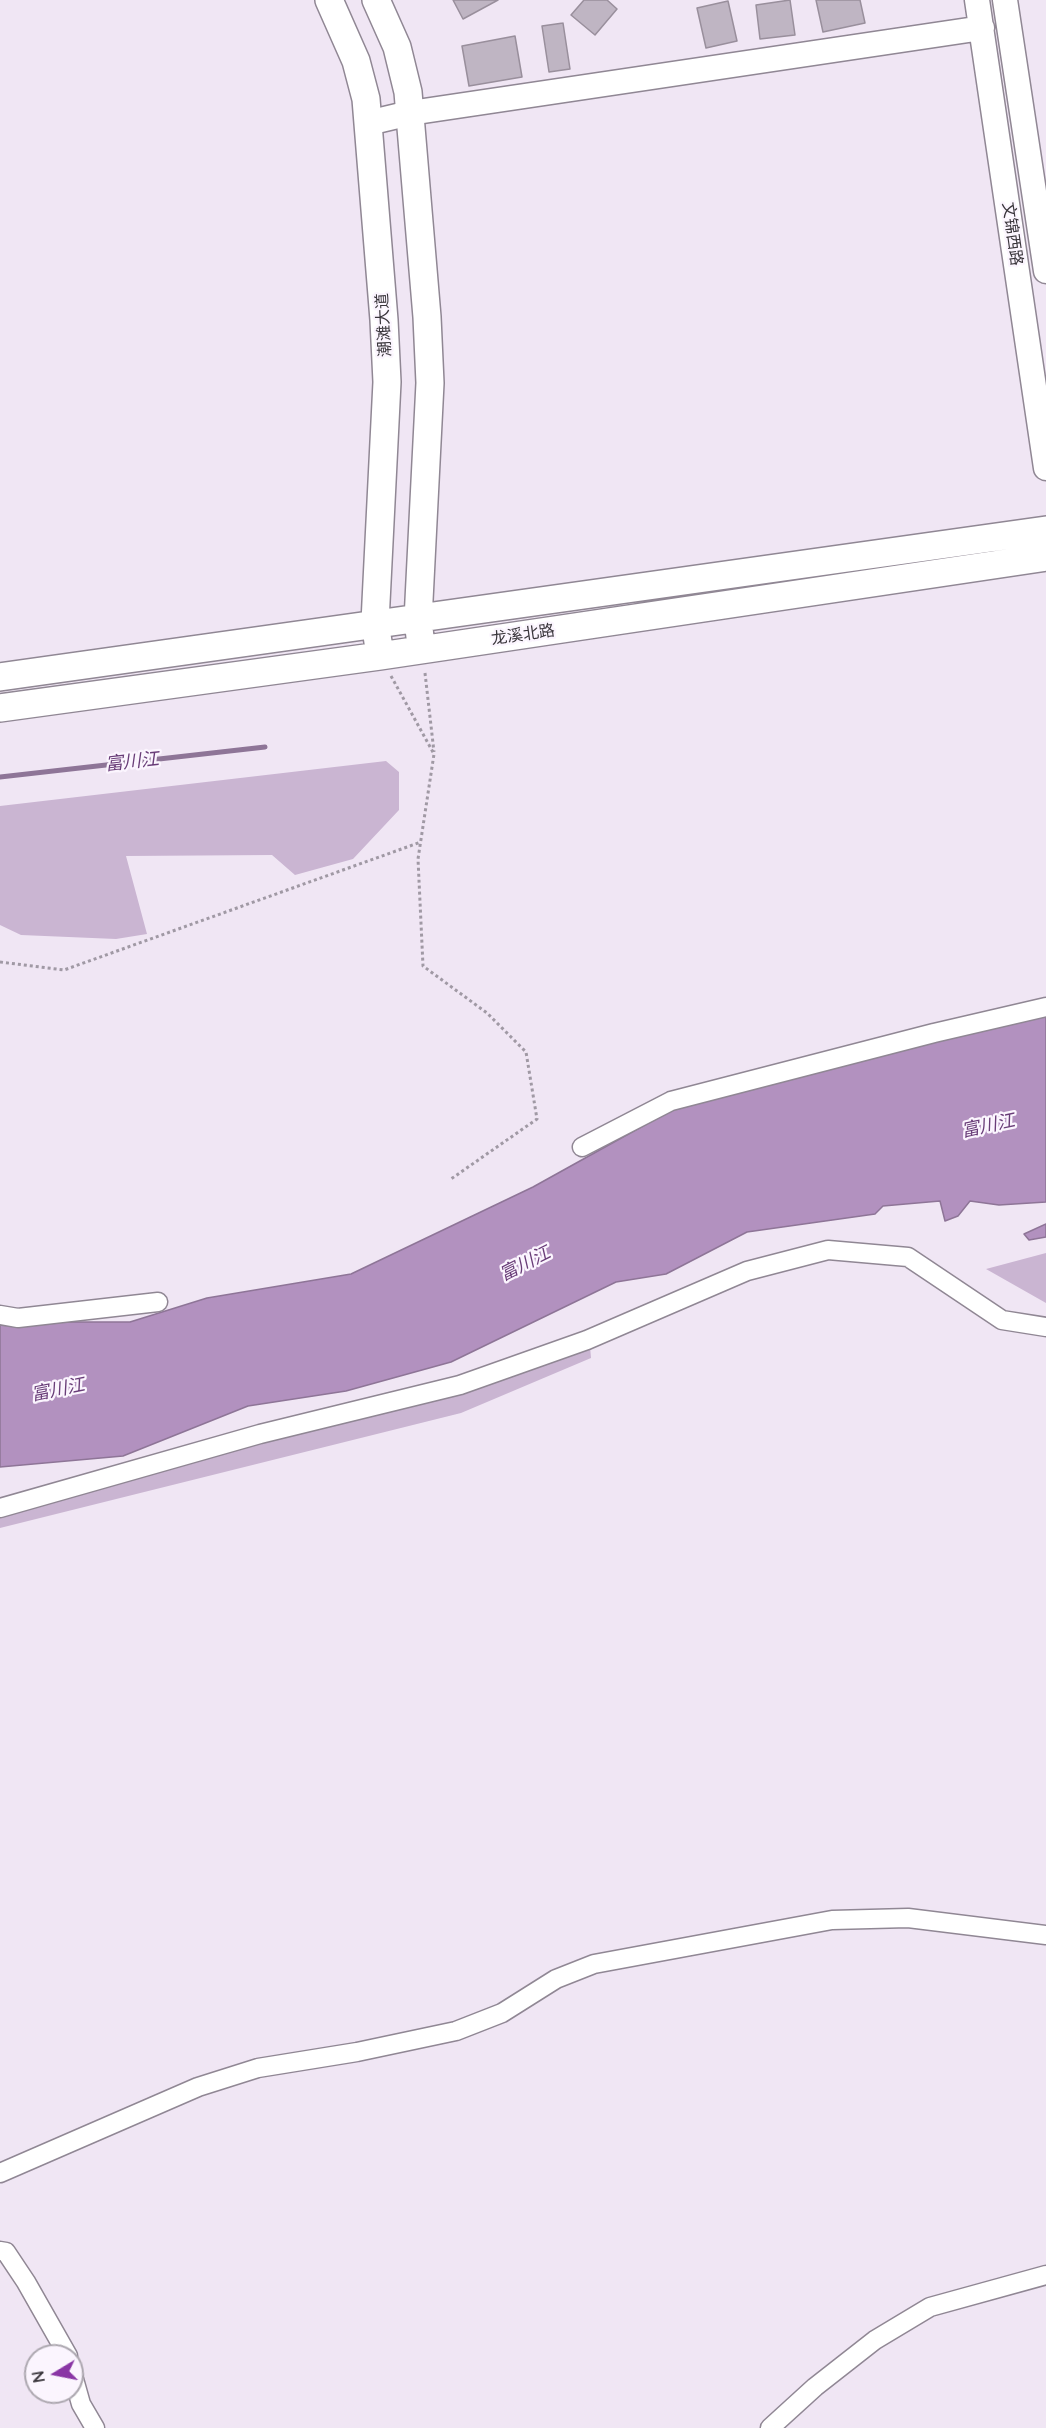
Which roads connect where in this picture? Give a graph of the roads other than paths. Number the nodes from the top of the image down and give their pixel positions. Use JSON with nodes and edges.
{"nodes":[{"id":1,"x":329,"y":0,"type":"edge"},
{"id":2,"x":376,"y":0,"type":"edge"},
{"id":3,"x":977,"y":0,"type":"edge"},
{"id":4,"x":1005,"y":0,"type":"edge"},
{"id":5,"x":982,"y":28,"type":"junction"},
{"id":6,"x":410,"y":113,"type":"junction"},
{"id":7,"x":368,"y":123,"type":"junction"},
{"id":8,"x":1046,"y":271,"type":"edge"},
{"id":9,"x":1046,"y":468,"type":"edge"},
{"id":10,"x":1046,"y":530,"type":"edge"},
{"id":11,"x":1046,"y":557,"type":"edge"},
{"id":12,"x":418,"y":620,"type":"junction"},
{"id":13,"x":375,"y":626,"type":"junction"},
{"id":14,"x":422,"y":650,"type":"junction"},
{"id":15,"x":380,"y":656,"type":"junction"},
{"id":16,"x":0,"y":677,"type":"edge"},
{"id":17,"x":0,"y":708,"type":"edge"},
{"id":18,"x":1046,"y":1007,"type":"edge"},
{"id":19,"x":582,"y":1147,"type":"dead end"},
{"id":20,"x":158,"y":1302,"type":"dead end"},
{"id":21,"x":0,"y":1315,"type":"edge"},
{"id":22,"x":1046,"y":1326,"type":"edge"},
{"id":23,"x":0,"y":1508,"type":"edge"},
{"id":24,"x":1046,"y":1935,"type":"edge"},
{"id":25,"x":0,"y":2173,"type":"edge"},
{"id":26,"x":0,"y":2251,"type":"edge"},
{"id":27,"x":1046,"y":2275,"type":"edge"},
{"id":28,"x":61,"y":2344,"type":"edge"},
{"id":29,"x":81,"y":2404,"type":"edge"},
{"id":30,"x":95,"y":2428,"type":"edge"},
{"id":31,"x":770,"y":2428,"type":"edge"}],
"edges":[{"from":1,"to":7,"type":"main road","name":"潮滩大道"},
{"from":2,"to":6,"type":"main road"},
{"from":3,"to":5,"type":"street","name":"文锦西路"},
{"from":4,"to":8,"type":"street","name":"文锦西路"},
{"from":5,"to":6,"type":"street"},
{"from":5,"to":9,"type":"street","name":"文锦西路"},
{"from":6,"to":7,"type":"street"},
{"from":6,"to":12,"type":"main road"},
{"from":7,"to":13,"type":"main road","name":"潮滩大道"},
{"from":10,"to":12,"type":"main road","name":"龙溪北路"},
{"from":11,"to":14,"type":"main road","name":"龙溪北路"},
{"from":12,"to":13,"type":"main road","name":"龙溪北路"},
{"from":12,"to":14,"type":"main road"},
{"from":13,"to":15,"type":"main road","name":"潮滩大道"},
{"from":13,"to":16,"type":"main road","name":"龙溪北路"},
{"from":14,"to":15,"type":"main road","name":"龙溪北路"},
{"from":15,"to":17,"type":"main road","name":"龙溪北路"},
{"from":18,"to":19,"type":"street"},
{"from":20,"to":21,"type":"street"},
{"from":22,"to":23,"type":"street"},
{"from":24,"to":25,"type":"street"},
{"from":26,"to":28,"type":"street"},
{"from":27,"to":31,"type":"street"},
{"from":29,"to":30,"type":"street"}]}
